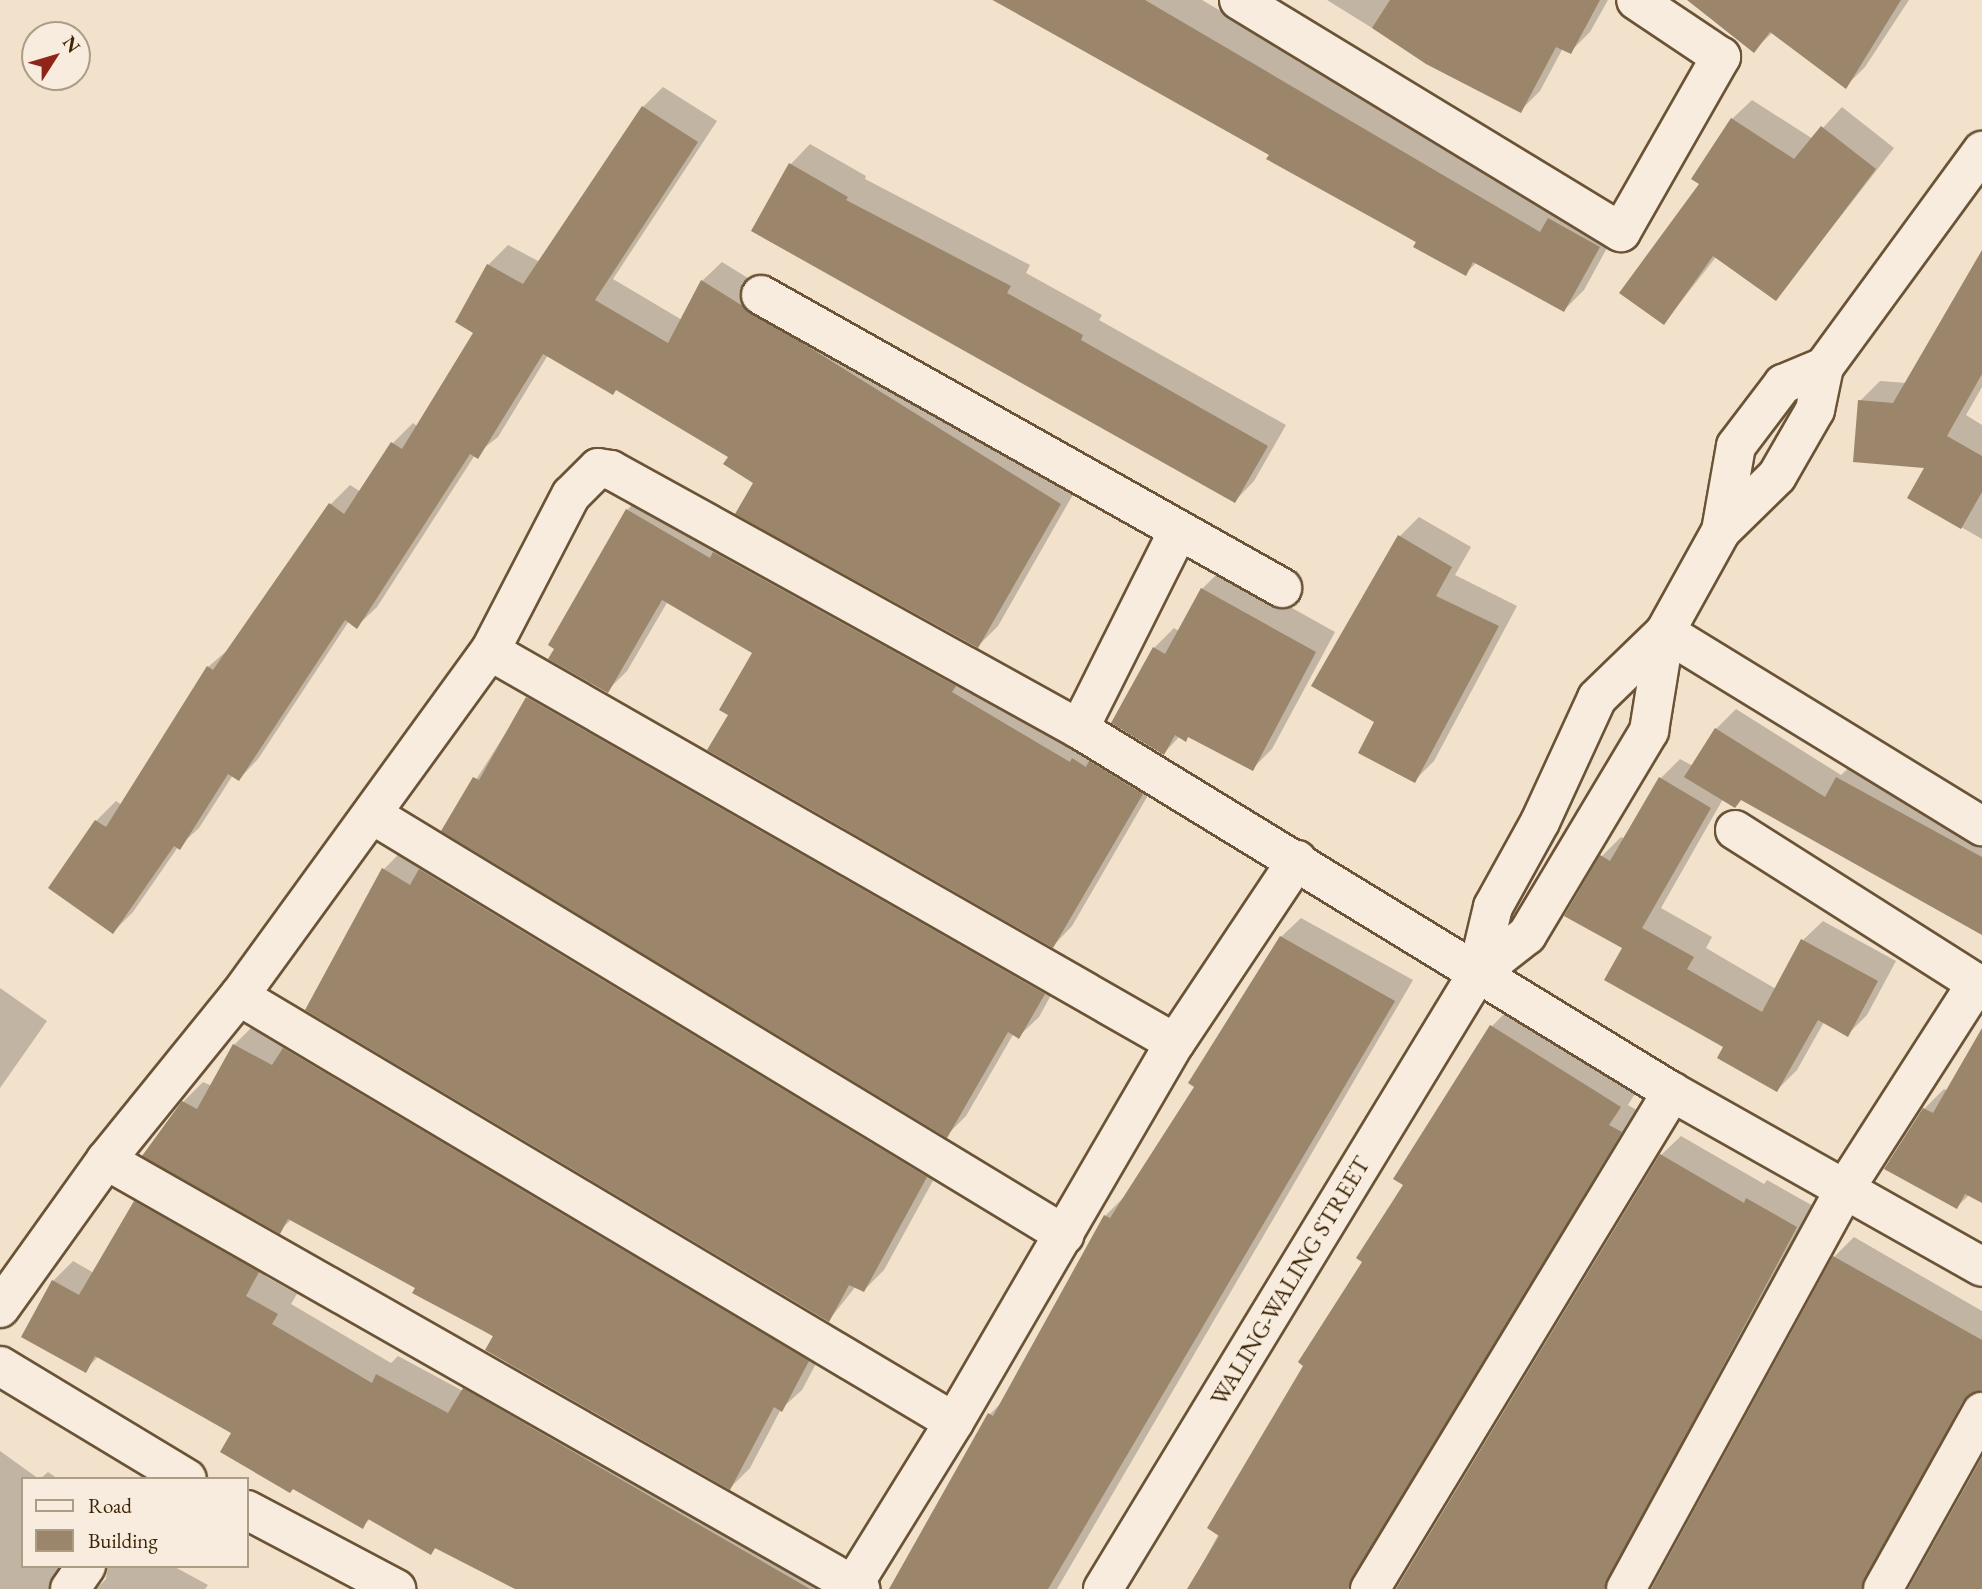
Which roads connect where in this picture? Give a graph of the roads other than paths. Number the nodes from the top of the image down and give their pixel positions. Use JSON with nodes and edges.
{"nodes":[{"id":1,"x":1239,"y":0,"type":"edge"},
{"id":2,"x":1636,"y":0,"type":"edge"},
{"id":3,"x":1982,"y":150,"type":"edge"},
{"id":4,"x":761,"y":295,"type":"dead end"},
{"id":5,"x":1824,"y":367,"type":"junction"},
{"id":6,"x":1178,"y":531,"type":"junction"},
{"id":7,"x":1721,"y":531,"type":"junction"},
{"id":8,"x":1282,"y":588,"type":"dead end"},
{"id":9,"x":1665,"y":632,"type":"junction"},
{"id":10,"x":490,"y":651,"type":"junction"},
{"id":11,"x":1079,"y":729,"type":"junction"},
{"id":12,"x":373,"y":815,"type":"junction"},
{"id":13,"x":1982,"y":826,"type":"edge"},
{"id":14,"x":1735,"y":830,"type":"dead end"},
{"id":15,"x":1297,"y":860,"type":"junction"},
{"id":16,"x":1477,"y":974,"type":"junction"},
{"id":17,"x":1979,"y":986,"type":"edge"},
{"id":18,"x":239,"y":996,"type":"junction"},
{"id":19,"x":1175,"y":1043,"type":"junction"},
{"id":20,"x":1672,"y":1092,"type":"junction"},
{"id":21,"x":106,"y":1160,"type":"junction"},
{"id":22,"x":1844,"y":1190,"type":"junction"},
{"id":23,"x":1065,"y":1235,"type":"junction"},
{"id":24,"x":1982,"y":1267,"type":"edge"},
{"id":25,"x":0,"y":1308,"type":"edge"},
{"id":26,"x":0,"y":1366,"type":"edge"},
{"id":27,"x":1982,"y":1412,"type":"edge"},
{"id":28,"x":954,"y":1422,"type":"junction"},
{"id":29,"x":165,"y":1474,"type":"edge"},
{"id":30,"x":248,"y":1511,"type":"edge"},
{"id":31,"x":85,"y":1568,"type":"edge"},
{"id":32,"x":344,"y":1578,"type":"edge"},
{"id":33,"x":857,"y":1587,"type":"edge"},
{"id":34,"x":70,"y":1589,"type":"edge"},
{"id":35,"x":396,"y":1589,"type":"edge"},
{"id":36,"x":1102,"y":1589,"type":"edge"},
{"id":37,"x":1370,"y":1589,"type":"edge"},
{"id":38,"x":1626,"y":1589,"type":"edge"},
{"id":39,"x":1882,"y":1589,"type":"edge"}],
"edges":[{"from":1,"to":2,"type":"street"},
{"from":3,"to":5,"type":"street"},
{"from":4,"to":6,"type":"street"},
{"from":5,"to":7,"type":"street"},
{"from":5,"to":7,"type":"street"},
{"from":6,"to":8,"type":"street"},
{"from":6,"to":11,"type":"street"},
{"from":7,"to":9,"type":"street"},
{"from":9,"to":13,"type":"street"},
{"from":9,"to":16,"type":"street","name":"WALING-WALING STREET"},
{"from":9,"to":16,"type":"street","name":"WALING-WALING STREET"},
{"from":10,"to":11,"type":"street"},
{"from":10,"to":12,"type":"street"},
{"from":10,"to":19,"type":"street"},
{"from":11,"to":15,"type":"street"},
{"from":12,"to":18,"type":"street"},
{"from":12,"to":23,"type":"street"},
{"from":14,"to":17,"type":"street"},
{"from":15,"to":16,"type":"street"},
{"from":15,"to":19,"type":"street"},
{"from":16,"to":20,"type":"street"},
{"from":16,"to":36,"type":"street","name":"WALING-WALING STREET"},
{"from":17,"to":22,"type":"street"},
{"from":18,"to":21,"type":"street"},
{"from":18,"to":28,"type":"street"},
{"from":19,"to":23,"type":"street"},
{"from":20,"to":22,"type":"street"},
{"from":20,"to":37,"type":"street"},
{"from":21,"to":25,"type":"street"},
{"from":21,"to":33,"type":"street"},
{"from":22,"to":24,"type":"street"},
{"from":22,"to":38,"type":"street"},
{"from":23,"to":28,"type":"street"},
{"from":26,"to":29,"type":"street"},
{"from":27,"to":39,"type":"street"},
{"from":28,"to":33,"type":"street"},
{"from":30,"to":32,"type":"street"},
{"from":31,"to":34,"type":"street"},
{"from":32,"to":35,"type":"street"}]}
